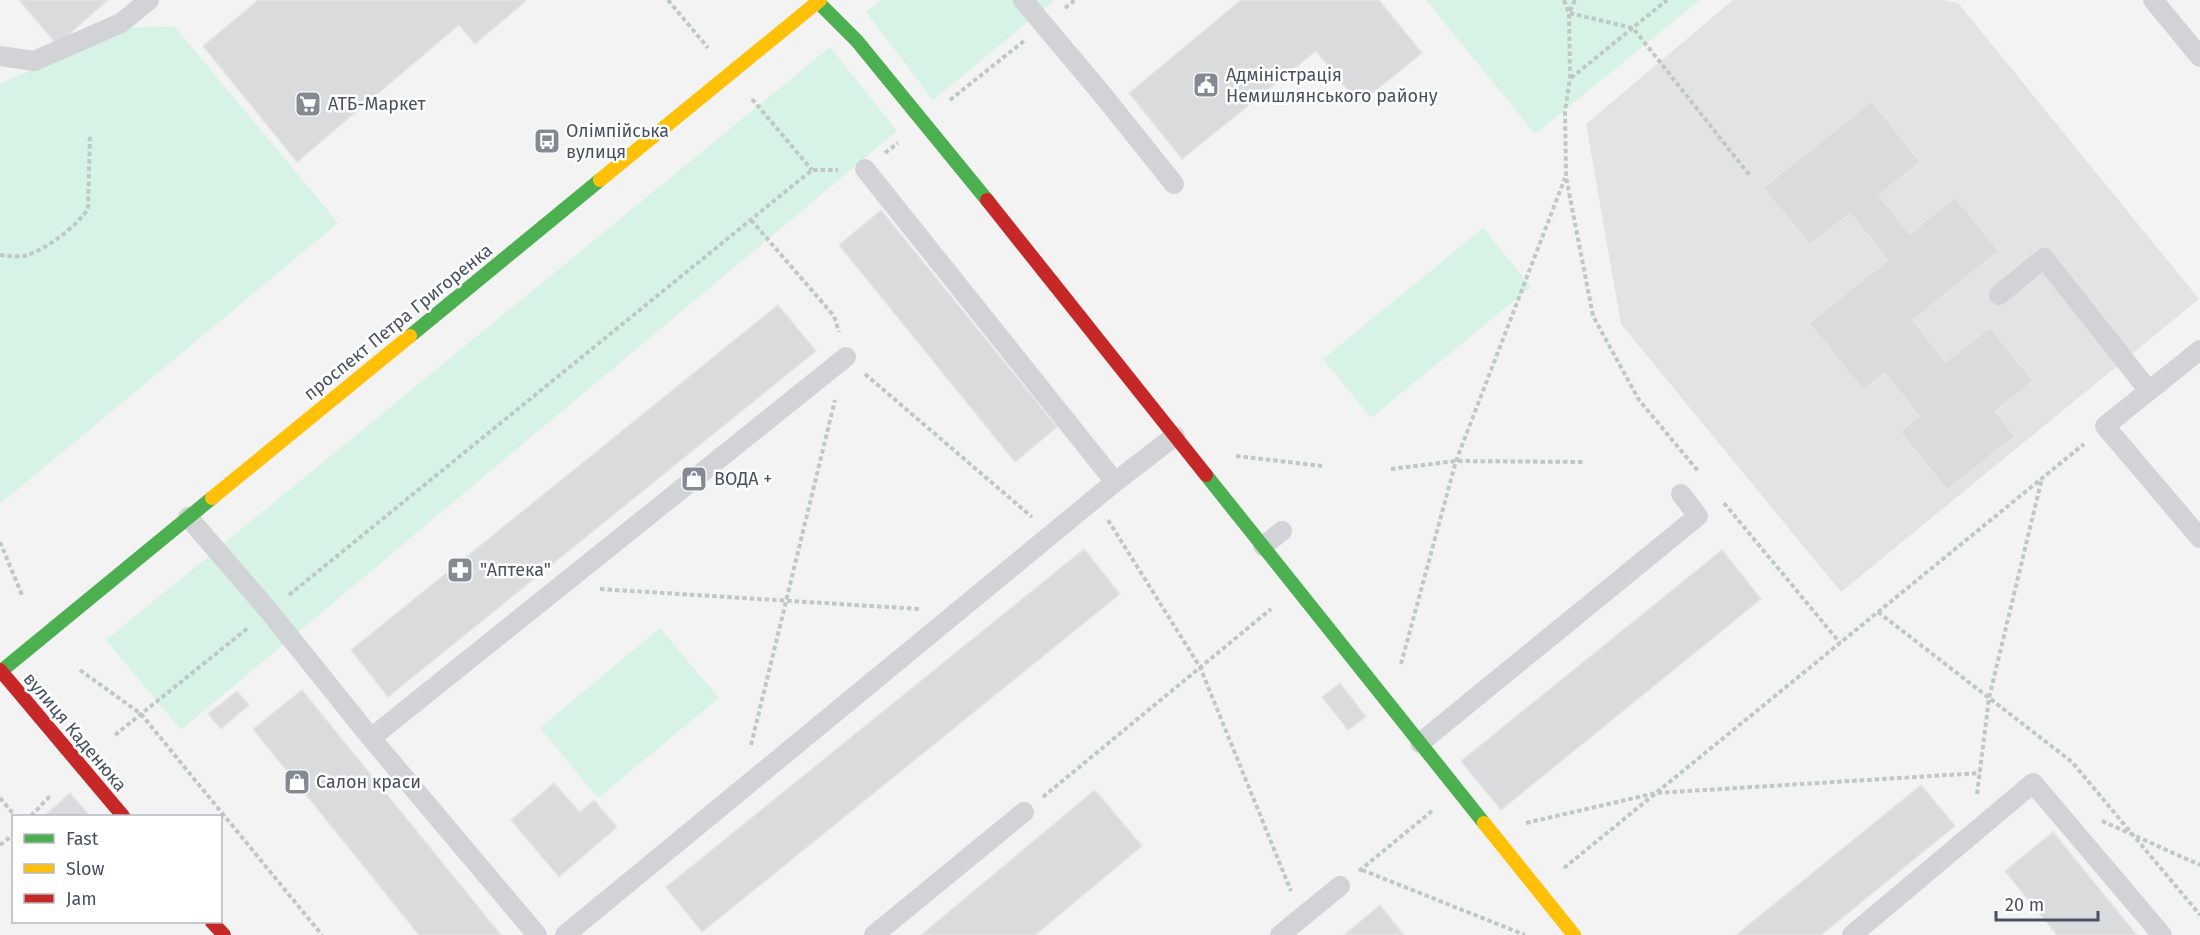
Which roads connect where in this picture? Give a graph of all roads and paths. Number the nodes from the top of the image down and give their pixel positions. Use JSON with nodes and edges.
{"nodes":[{"id":1,"x":148,"y":0,"type":"edge"},
{"id":2,"x":1023,"y":0,"type":"edge"},
{"id":3,"x":1075,"y":0,"type":"edge"},
{"id":4,"x":1564,"y":0,"type":"edge"},
{"id":5,"x":1575,"y":0,"type":"edge"},
{"id":6,"x":1667,"y":0,"type":"edge"},
{"id":7,"x":2153,"y":0,"type":"edge"},
{"id":8,"x":819,"y":1,"type":"edge"},
{"id":9,"x":1569,"y":13,"type":"junction"},
{"id":10,"x":1044,"y":26,"type":"junction"},
{"id":11,"x":1633,"y":28,"type":"junction"},
{"id":12,"x":0,"y":56,"type":"edge"},
{"id":13,"x":2200,"y":57,"type":"edge"},
{"id":14,"x":1570,"y":78,"type":"junction"},
{"id":15,"x":924,"y":122,"type":"junction"},
{"id":16,"x":90,"y":135,"type":"dead end"},
{"id":17,"x":865,"y":169,"type":"junction"},
{"id":18,"x":1566,"y":177,"type":"junction"},
{"id":19,"x":1751,"y":177,"type":"dead end"},
{"id":20,"x":1174,"y":184,"type":"dead end"},
{"id":21,"x":751,"y":220,"type":"junction"},
{"id":22,"x":0,"y":255,"type":"edge"},
{"id":23,"x":1999,"y":295,"type":"dead end"},
{"id":24,"x":2200,"y":350,"type":"edge"},
{"id":25,"x":846,"y":357,"type":"junction"},
{"id":26,"x":2149,"y":391,"type":"junction"},
{"id":27,"x":2105,"y":426,"type":"junction"},
{"id":28,"x":1175,"y":436,"type":"junction"},
{"id":29,"x":1232,"y":456,"type":"dead end"},
{"id":30,"x":1456,"y":461,"type":"junction"},
{"id":31,"x":1585,"y":462,"type":"dead end"},
{"id":32,"x":1322,"y":466,"type":"dead end"},
{"id":33,"x":1391,"y":469,"type":"dead end"},
{"id":34,"x":1698,"y":472,"type":"dead end"},
{"id":35,"x":2043,"y":478,"type":"junction"},
{"id":36,"x":1115,"y":482,"type":"junction"},
{"id":37,"x":1681,"y":494,"type":"dead end"},
{"id":38,"x":1095,"y":499,"type":"junction"},
{"id":39,"x":1721,"y":499,"type":"dead end"},
{"id":40,"x":188,"y":517,"type":"junction"},
{"id":41,"x":1282,"y":531,"type":"dead end"},
{"id":42,"x":1052,"y":534,"type":"junction"},
{"id":43,"x":2200,"y":538,"type":"edge"},
{"id":44,"x":0,"y":542,"type":"edge"},
{"id":45,"x":1263,"y":546,"type":"junction"},
{"id":46,"x":560,"y":586,"type":"junction"},
{"id":47,"x":1296,"y":588,"type":"junction"},
{"id":48,"x":22,"y":595,"type":"dead end"},
{"id":49,"x":786,"y":601,"type":"junction"},
{"id":50,"x":269,"y":611,"type":"junction"},
{"id":51,"x":958,"y":612,"type":"junction"},
{"id":52,"x":1878,"y":612,"type":"junction"},
{"id":53,"x":1840,"y":643,"type":"junction"},
{"id":54,"x":1200,"y":667,"type":"junction"},
{"id":55,"x":80,"y":670,"type":"dead end"},
{"id":56,"x":0,"y":671,"type":"edge"},
{"id":57,"x":1989,"y":698,"type":"junction"},
{"id":58,"x":1390,"y":705,"type":"junction"},
{"id":59,"x":141,"y":714,"type":"junction"},
{"id":60,"x":115,"y":735,"type":"dead end"},
{"id":61,"x":371,"y":738,"type":"junction"},
{"id":62,"x":1420,"y":743,"type":"junction"},
{"id":63,"x":751,"y":747,"type":"dead end"},
{"id":64,"x":1980,"y":773,"type":"junction"},
{"id":65,"x":1458,"y":790,"type":"junction"},
{"id":66,"x":1656,"y":793,"type":"junction"},
{"id":67,"x":51,"y":795,"type":"dead end"},
{"id":68,"x":0,"y":798,"type":"edge"},
{"id":69,"x":1024,"y":812,"type":"joint"},
{"id":70,"x":14,"y":815,"type":"edge"},
{"id":71,"x":33,"y":815,"type":"edge"},
{"id":72,"x":122,"y":815,"type":"edge"},
{"id":73,"x":1491,"y":831,"type":"junction"},
{"id":74,"x":1972,"y":833,"type":"junction"},
{"id":75,"x":2132,"y":834,"type":"junction"},
{"id":76,"x":12,"y":836,"type":"edge"},
{"id":77,"x":0,"y":845,"type":"edge"},
{"id":78,"x":2200,"y":865,"type":"edge"},
{"id":79,"x":1360,"y":869,"type":"junction"},
{"id":80,"x":1340,"y":886,"type":"joint"},
{"id":81,"x":1538,"y":889,"type":"junction"},
{"id":82,"x":2200,"y":915,"type":"edge"},
{"id":83,"x":1302,"y":917,"type":"junction"},
{"id":84,"x":214,"y":923,"type":"edge"},
{"id":85,"x":224,"y":935,"type":"edge"},
{"id":86,"x":322,"y":935,"type":"edge"},
{"id":87,"x":537,"y":935,"type":"edge"},
{"id":88,"x":565,"y":935,"type":"edge"},
{"id":89,"x":874,"y":935,"type":"edge"},
{"id":90,"x":1280,"y":935,"type":"edge"},
{"id":91,"x":1526,"y":935,"type":"edge"},
{"id":92,"x":1574,"y":935,"type":"edge"},
{"id":93,"x":1852,"y":935,"type":"edge"},
{"id":94,"x":2162,"y":935,"type":"edge"}],
"edges":[{"from":1,"to":12,"type":"lane"},
{"from":2,"to":10,"type":"lane"},
{"from":3,"to":10,"type":"path"},
{"from":4,"to":9,"type":"path"},
{"from":5,"to":9,"type":"path"},
{"from":6,"to":11,"type":"path"},
{"from":7,"to":13,"type":"lane"},
{"from":8,"to":15,"type":"street"},
{"from":8,"to":40,"type":"street","name":"проспект Петра Григоренка"},
{"from":9,"to":11,"type":"path"},
{"from":9,"to":14,"type":"path"},
{"from":10,"to":15,"type":"path"},
{"from":10,"to":20,"type":"lane"},
{"from":11,"to":14,"type":"path"},
{"from":11,"to":19,"type":"path"},
{"from":14,"to":18,"type":"path"},
{"from":15,"to":17,"type":"path"},
{"from":15,"to":28,"type":"street"},
{"from":16,"to":22,"type":"path"},
{"from":17,"to":21,"type":"path"},
{"from":17,"to":36,"type":"lane"},
{"from":18,"to":30,"type":"path"},
{"from":18,"to":34,"type":"path"},
{"from":21,"to":25,"type":"path"},
{"from":21,"to":50,"type":"path"},
{"from":23,"to":26,"type":"lane"},
{"from":24,"to":26,"type":"lane"},
{"from":25,"to":42,"type":"path"},
{"from":25,"to":46,"type":"lane"},
{"from":25,"to":49,"type":"path"},
{"from":26,"to":27,"type":"lane"},
{"from":27,"to":35,"type":"path"},
{"from":27,"to":43,"type":"lane"},
{"from":28,"to":36,"type":"lane"},
{"from":28,"to":45,"type":"street"},
{"from":29,"to":32,"type":"path"},
{"from":30,"to":31,"type":"path"},
{"from":30,"to":33,"type":"path"},
{"from":30,"to":58,"type":"path"},
{"from":35,"to":52,"type":"path"},
{"from":35,"to":57,"type":"path"},
{"from":36,"to":38,"type":"lane"},
{"from":37,"to":62,"type":"lane"},
{"from":38,"to":42,"type":"lane"},
{"from":38,"to":54,"type":"path"},
{"from":39,"to":53,"type":"path"},
{"from":40,"to":50,"type":"lane"},
{"from":40,"to":56,"type":"street","name":"проспект Петра Григоренка"},
{"from":41,"to":45,"type":"lane"},
{"from":42,"to":51,"type":"lane"},
{"from":44,"to":48,"type":"path"},
{"from":45,"to":47,"type":"street"},
{"from":46,"to":49,"type":"path"},
{"from":46,"to":61,"type":"lane"},
{"from":47,"to":54,"type":"path"},
{"from":47,"to":58,"type":"street"},
{"from":49,"to":51,"type":"path"},
{"from":49,"to":63,"type":"path"},
{"from":50,"to":59,"type":"path"},
{"from":50,"to":61,"type":"lane"},
{"from":51,"to":88,"type":"lane"},
{"from":52,"to":53,"type":"path"},
{"from":52,"to":57,"type":"path"},
{"from":53,"to":66,"type":"path"},
{"from":54,"to":69,"type":"path"},
{"from":54,"to":83,"type":"path"},
{"from":55,"to":59,"type":"path"},
{"from":56,"to":72,"type":"street","name":"вулиця Каденюка"},
{"from":57,"to":64,"type":"path"},
{"from":57,"to":75,"type":"path"},
{"from":58,"to":62,"type":"street"},
{"from":59,"to":60,"type":"path"},
{"from":59,"to":86,"type":"path"},
{"from":61,"to":87,"type":"lane"},
{"from":62,"to":65,"type":"street"},
{"from":64,"to":66,"type":"path"},
{"from":64,"to":74,"type":"path"},
{"from":65,"to":73,"type":"street"},
{"from":65,"to":79,"type":"path"},
{"from":66,"to":73,"type":"path"},
{"from":66,"to":81,"type":"path"},
{"from":67,"to":71,"type":"path"},
{"from":68,"to":70,"type":"path"},
{"from":69,"to":89,"type":"lane"},
{"from":73,"to":81,"type":"street"},
{"from":74,"to":93,"type":"lane"},
{"from":74,"to":94,"type":"lane"},
{"from":75,"to":78,"type":"path"},
{"from":75,"to":82,"type":"path"},
{"from":76,"to":77,"type":"path"},
{"from":79,"to":80,"type":"path"},
{"from":79,"to":91,"type":"path"},
{"from":80,"to":83,"type":"lane"},
{"from":81,"to":92,"type":"street"},
{"from":83,"to":90,"type":"lane"},
{"from":84,"to":85,"type":"street"}]}
